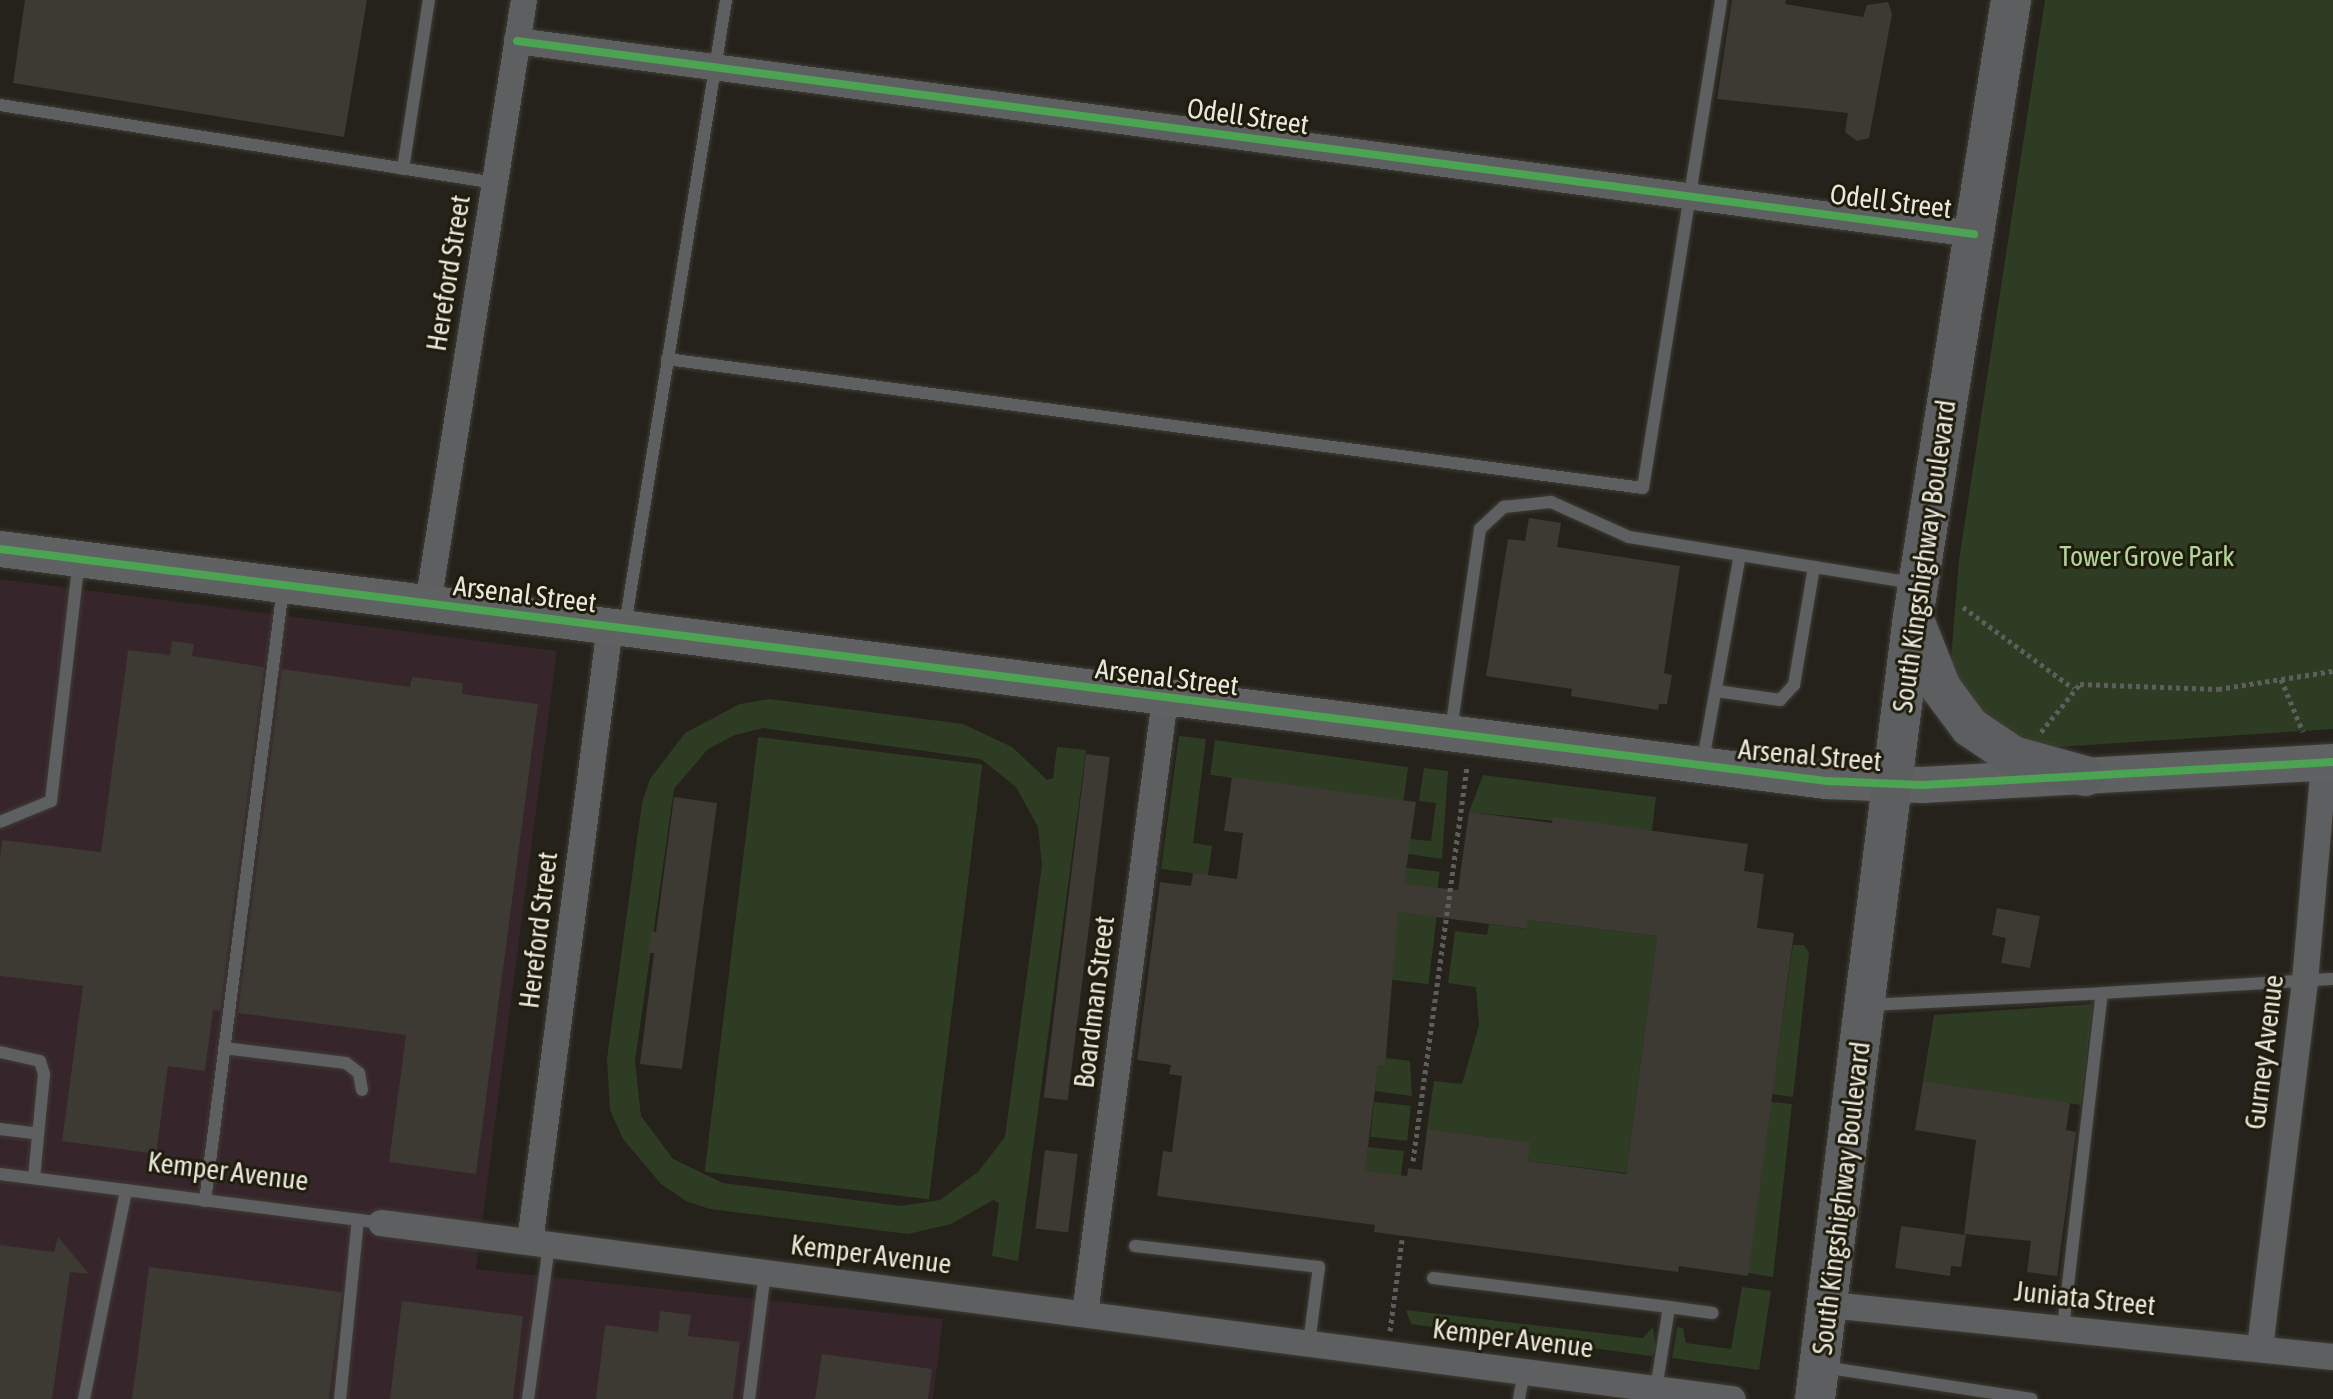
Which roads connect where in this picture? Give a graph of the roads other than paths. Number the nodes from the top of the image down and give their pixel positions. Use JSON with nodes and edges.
{"nodes":[{"id":1,"x":429,"y":0,"type":"edge"},
{"id":2,"x":524,"y":0,"type":"edge"},
{"id":3,"x":726,"y":0,"type":"edge"},
{"id":4,"x":1721,"y":0,"type":"edge"},
{"id":5,"x":2011,"y":0,"type":"edge"},
{"id":6,"x":517,"y":41,"type":"junction"},
{"id":7,"x":715,"y":68,"type":"junction"},
{"id":8,"x":0,"y":105,"type":"edge"},
{"id":9,"x":403,"y":169,"type":"junction"},
{"id":10,"x":495,"y":183,"type":"junction"},
{"id":11,"x":1690,"y":197,"type":"junction"},
{"id":12,"x":1974,"y":234,"type":"junction"},
{"id":13,"x":667,"y":359,"type":"junction"},
{"id":14,"x":0,"y":549,"type":"edge"},
{"id":15,"x":1740,"y":555,"type":"junction"},
{"id":16,"x":79,"y":558,"type":"junction"},
{"id":17,"x":1814,"y":567,"type":"junction"},
{"id":18,"x":283,"y":585,"type":"junction"},
{"id":19,"x":1915,"y":600,"type":"junction"},
{"id":20,"x":428,"y":604,"type":"junction"},
{"id":21,"x":617,"y":628,"type":"junction"},
{"id":22,"x":1716,"y":691,"type":"junction"},
{"id":23,"x":1165,"y":699,"type":"junction"},
{"id":24,"x":1450,"y":736,"type":"junction"},
{"id":25,"x":2328,"y":762,"type":"edge"},
{"id":26,"x":1702,"y":767,"type":"junction"},
{"id":27,"x":2085,"y":776,"type":"junction"},
{"id":28,"x":1891,"y":785,"type":"junction"},
{"id":29,"x":0,"y":822,"type":"edge"},
{"id":30,"x":2333,"y":979,"type":"edge"},
{"id":31,"x":2305,"y":981,"type":"junction"},
{"id":32,"x":2102,"y":993,"type":"junction"},
{"id":33,"x":1864,"y":1005,"type":"junction"},
{"id":34,"x":224,"y":1048,"type":"junction"},
{"id":35,"x":0,"y":1052,"type":"edge"},
{"id":36,"x":362,"y":1090,"type":"dead end"},
{"id":37,"x":0,"y":1129,"type":"edge"},
{"id":38,"x":38,"y":1134,"type":"junction"},
{"id":39,"x":0,"y":1174,"type":"edge"},
{"id":40,"x":34,"y":1178,"type":"junction"},
{"id":41,"x":126,"y":1190,"type":"junction"},
{"id":42,"x":205,"y":1201,"type":"junction"},
{"id":43,"x":370,"y":1222,"type":"junction"},
{"id":44,"x":539,"y":1244,"type":"junction"},
{"id":45,"x":1135,"y":1246,"type":"dead end"},
{"id":46,"x":765,"y":1272,"type":"junction"},
{"id":47,"x":1433,"y":1278,"type":"dead end"},
{"id":48,"x":1830,"y":1305,"type":"junction"},
{"id":49,"x":1669,"y":1307,"type":"junction"},
{"id":50,"x":1713,"y":1313,"type":"dead end"},
{"id":51,"x":1085,"y":1314,"type":"junction"},
{"id":52,"x":2063,"y":1328,"type":"junction"},
{"id":53,"x":1309,"y":1343,"type":"junction"},
{"id":54,"x":2260,"y":1348,"type":"junction"},
{"id":55,"x":2333,"y":1357,"type":"edge"},
{"id":56,"x":1524,"y":1371,"type":"junction"},
{"id":57,"x":1818,"y":1383,"type":"edge"},
{"id":58,"x":1656,"y":1389,"type":"junction"},
{"id":59,"x":1603,"y":1390,"type":"edge"},
{"id":60,"x":84,"y":1399,"type":"edge"},
{"id":61,"x":340,"y":1399,"type":"edge"},
{"id":62,"x":528,"y":1399,"type":"edge"},
{"id":63,"x":749,"y":1399,"type":"edge"},
{"id":64,"x":1519,"y":1399,"type":"edge"},
{"id":65,"x":1733,"y":1399,"type":"edge"},
{"id":66,"x":2032,"y":1399,"type":"edge"}],
"edges":[{"from":1,"to":9,"type":"lane"},
{"from":2,"to":6,"type":"street","name":"Hereford Street"},
{"from":3,"to":7,"type":"lane"},
{"from":4,"to":11,"type":"lane"},
{"from":5,"to":12,"type":"main road","name":"South Kingshighway Boulevard"},
{"from":6,"to":7,"type":"street","name":"Odell Street"},
{"from":6,"to":10,"type":"street","name":"Hereford Street"},
{"from":7,"to":11,"type":"street","name":"Odell Street"},
{"from":7,"to":13,"type":"lane"},
{"from":8,"to":9,"type":"lane"},
{"from":9,"to":10,"type":"lane"},
{"from":10,"to":20,"type":"street","name":"Hereford Street"},
{"from":11,"to":12,"type":"street","name":"Odell Street"},
{"from":11,"to":13,"type":"lane"},
{"from":12,"to":19,"type":"main road","name":"South Kingshighway Boulevard"},
{"from":13,"to":21,"type":"lane"},
{"from":14,"to":16,"type":"main road","name":"Arsenal Street"},
{"from":15,"to":17,"type":"lane"},
{"from":15,"to":22,"type":"lane"},
{"from":15,"to":24,"type":"lane"},
{"from":16,"to":18,"type":"main road","name":"Arsenal Street"},
{"from":16,"to":29,"type":"lane"},
{"from":17,"to":19,"type":"lane"},
{"from":17,"to":22,"type":"lane"},
{"from":18,"to":20,"type":"main road","name":"Arsenal Street"},
{"from":18,"to":34,"type":"lane"},
{"from":19,"to":27,"type":"main road"},
{"from":19,"to":28,"type":"main road","name":"South Kingshighway Boulevard"},
{"from":20,"to":21,"type":"main road","name":"Arsenal Street"},
{"from":21,"to":23,"type":"main road","name":"Arsenal Street"},
{"from":21,"to":44,"type":"street","name":"Hereford Street"},
{"from":22,"to":26,"type":"lane"},
{"from":23,"to":24,"type":"main road","name":"Arsenal Street"},
{"from":23,"to":51,"type":"street","name":"Boardman Street"},
{"from":24,"to":26,"type":"main road","name":"Arsenal Street"},
{"from":25,"to":27,"type":"main road","name":"Arsenal Street"},
{"from":25,"to":31,"type":"street","name":"Gurney Avenue"},
{"from":26,"to":28,"type":"main road","name":"Arsenal Street"},
{"from":27,"to":28,"type":"main road","name":"Arsenal Street"},
{"from":28,"to":33,"type":"main road","name":"South Kingshighway Boulevard"},
{"from":30,"to":31,"type":"lane"},
{"from":31,"to":32,"type":"lane"},
{"from":31,"to":54,"type":"street","name":"Gurney Avenue"},
{"from":32,"to":33,"type":"lane"},
{"from":32,"to":52,"type":"lane"},
{"from":33,"to":48,"type":"main road","name":"South Kingshighway Boulevard"},
{"from":34,"to":36,"type":"lane"},
{"from":34,"to":42,"type":"lane"},
{"from":35,"to":38,"type":"lane"},
{"from":37,"to":38,"type":"lane"},
{"from":38,"to":40,"type":"lane"},
{"from":39,"to":40,"type":"lane","name":"Kemper Avenue"},
{"from":40,"to":41,"type":"lane","name":"Kemper Avenue"},
{"from":41,"to":42,"type":"lane","name":"Kemper Avenue"},
{"from":41,"to":60,"type":"lane"},
{"from":42,"to":43,"type":"lane","name":"Kemper Avenue"},
{"from":43,"to":44,"type":"street","name":"Kemper Avenue"},
{"from":43,"to":61,"type":"lane"},
{"from":44,"to":46,"type":"street","name":"Kemper Avenue"},
{"from":44,"to":62,"type":"lane"},
{"from":45,"to":53,"type":"lane"},
{"from":46,"to":51,"type":"street","name":"Kemper Avenue"},
{"from":46,"to":63,"type":"lane"},
{"from":47,"to":49,"type":"lane"},
{"from":48,"to":52,"type":"street","name":"Juniata Street"},
{"from":48,"to":57,"type":"main road","name":"South Kingshighway Boulevard"},
{"from":49,"to":50,"type":"lane"},
{"from":49,"to":58,"type":"lane"},
{"from":51,"to":53,"type":"street","name":"Kemper Avenue"},
{"from":52,"to":54,"type":"street","name":"Juniata Street"},
{"from":53,"to":56,"type":"street","name":"Kemper Avenue"},
{"from":54,"to":55,"type":"street","name":"Juniata Street"},
{"from":56,"to":59,"type":"street","name":"Kemper Avenue"},
{"from":56,"to":64,"type":"lane"},
{"from":57,"to":66,"type":"lane"},
{"from":58,"to":59,"type":"street","name":"Kemper Avenue"},
{"from":58,"to":65,"type":"street","name":"Kemper Avenue"}]}
